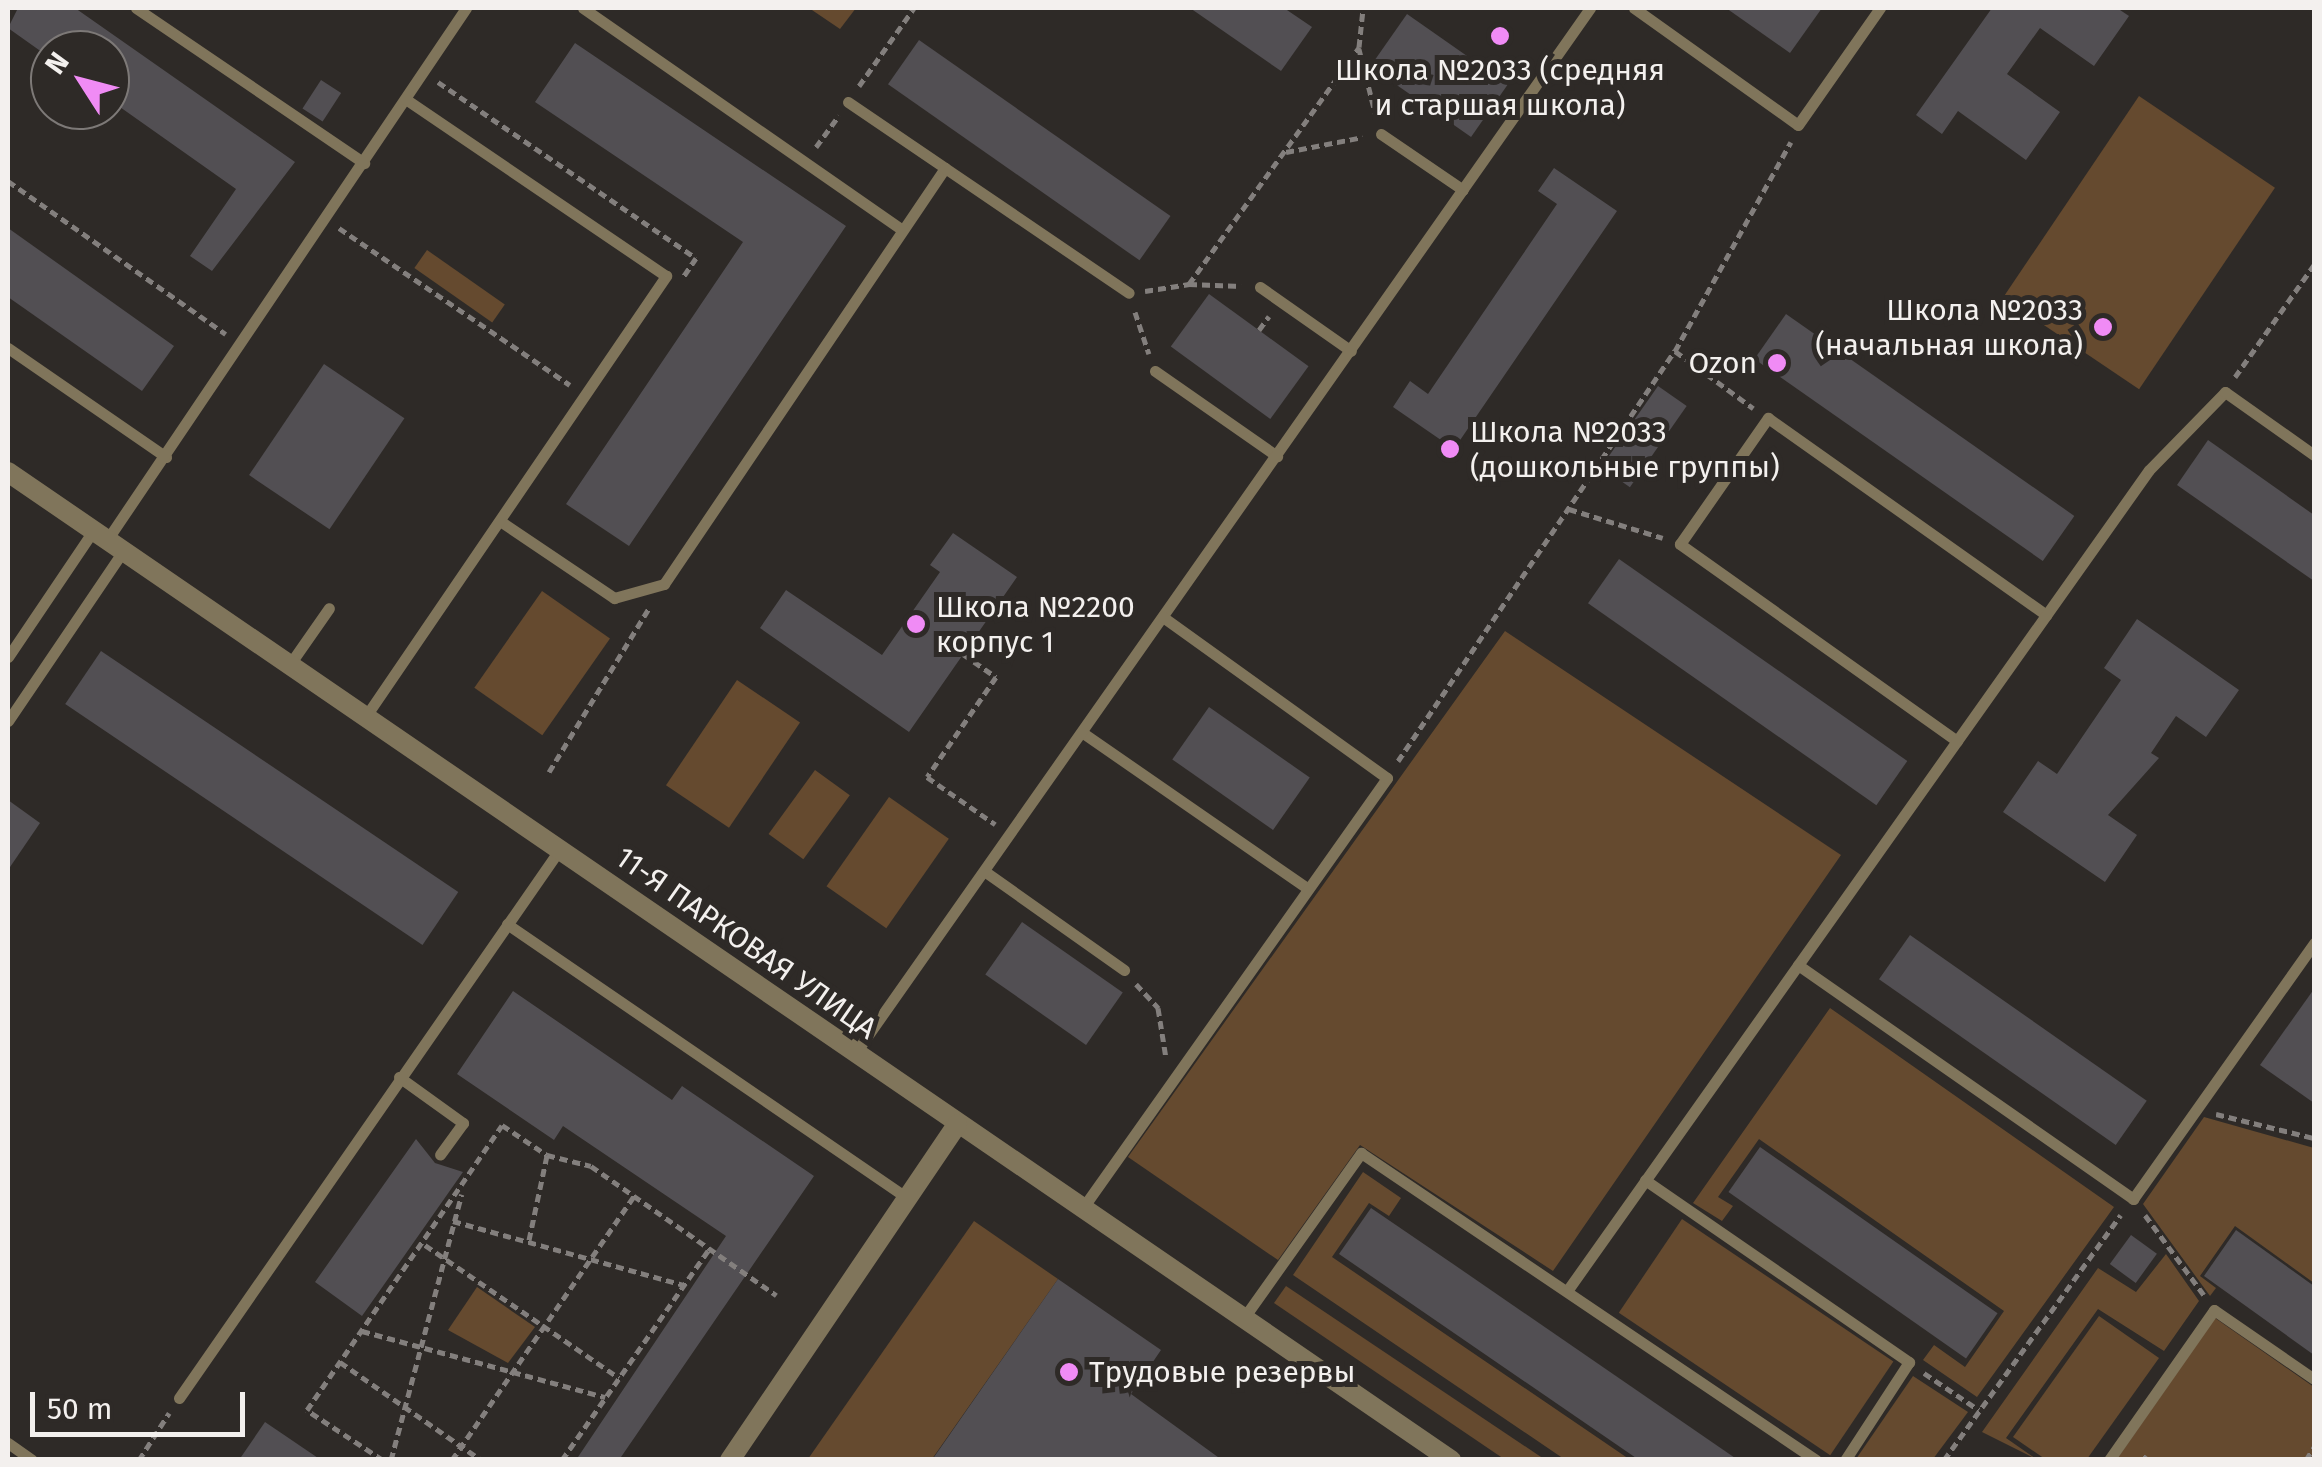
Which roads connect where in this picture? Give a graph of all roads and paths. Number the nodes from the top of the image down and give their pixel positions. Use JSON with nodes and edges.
{"nodes":[{"id":1,"x":136,"y":8,"type":"edge"},
{"id":2,"x":466,"y":8,"type":"edge"},
{"id":3,"x":582,"y":8,"type":"edge"},
{"id":4,"x":1364,"y":8,"type":"edge"},
{"id":5,"x":1590,"y":8,"type":"edge"},
{"id":6,"x":1634,"y":8,"type":"edge"},
{"id":7,"x":1880,"y":8,"type":"edge"},
{"id":8,"x":1359,"y":47,"type":"junction"},
{"id":9,"x":424,"y":72,"type":"junction"},
{"id":10,"x":406,"y":99,"type":"junction"},
{"id":11,"x":848,"y":102,"type":"dead end"},
{"id":12,"x":1798,"y":125,"type":"junction"},
{"id":13,"x":1381,"y":134,"type":"junction"},
{"id":14,"x":1283,"y":153,"type":"junction"},
{"id":15,"x":364,"y":163,"type":"junction"},
{"id":16,"x":945,"y":168,"type":"junction"},
{"id":17,"x":8,"y":182,"type":"edge"},
{"id":18,"x":1463,"y":190,"type":"junction"},
{"id":19,"x":327,"y":220,"type":"junction"},
{"id":20,"x":903,"y":230,"type":"junction"},
{"id":21,"x":2314,"y":265,"type":"edge"},
{"id":22,"x":1188,"y":284,"type":"junction"},
{"id":23,"x":1260,"y":286,"type":"joint"},
{"id":24,"x":674,"y":290,"type":"dead end"},
{"id":25,"x":1129,"y":294,"type":"junction"},
{"id":26,"x":242,"y":345,"type":"junction"},
{"id":27,"x":8,"y":348,"type":"edge"},
{"id":28,"x":1351,"y":351,"type":"junction"},
{"id":29,"x":1675,"y":351,"type":"junction"},
{"id":30,"x":1154,"y":371,"type":"joint"},
{"id":31,"x":2224,"y":392,"type":"junction"},
{"id":32,"x":585,"y":396,"type":"junction"},
{"id":33,"x":1768,"y":418,"type":"junction"},
{"id":34,"x":2314,"y":455,"type":"edge"},
{"id":35,"x":1277,"y":456,"type":"junction"},
{"id":36,"x":166,"y":457,"type":"junction"},
{"id":37,"x":8,"y":472,"type":"edge"},
{"id":38,"x":1568,"y":508,"type":"junction"},
{"id":39,"x":500,"y":521,"type":"junction"},
{"id":40,"x":107,"y":541,"type":"junction"},
{"id":41,"x":1680,"y":544,"type":"junction"},
{"id":42,"x":664,"y":584,"type":"junction"},
{"id":43,"x":329,"y":608,"type":"dead end"},
{"id":44,"x":2046,"y":614,"type":"junction"},
{"id":45,"x":1163,"y":617,"type":"junction"},
{"id":46,"x":963,"y":654,"type":"dead end"},
{"id":47,"x":8,"y":657,"type":"edge"},
{"id":48,"x":290,"y":664,"type":"junction"},
{"id":49,"x":366,"y":716,"type":"junction"},
{"id":50,"x":8,"y":721,"type":"edge"},
{"id":51,"x":1082,"y":733,"type":"junction"},
{"id":52,"x":1957,"y":741,"type":"junction"},
{"id":53,"x":549,"y":772,"type":"dead end"},
{"id":54,"x":1387,"y":778,"type":"junction"},
{"id":55,"x":1002,"y":828,"type":"dead end"},
{"id":56,"x":560,"y":850,"type":"junction"},
{"id":57,"x":987,"y":874,"type":"junction"},
{"id":58,"x":1306,"y":888,"type":"junction"},
{"id":59,"x":506,"y":924,"type":"junction"},
{"id":60,"x":2314,"y":944,"type":"edge"},
{"id":61,"x":470,"y":951,"type":"dead end"},
{"id":62,"x":485,"y":955,"type":"junction"},
{"id":63,"x":1798,"y":965,"type":"junction"},
{"id":64,"x":1124,"y":970,"type":"joint"},
{"id":65,"x":854,"y":1055,"type":"junction"},
{"id":66,"x":399,"y":1077,"type":"junction"},
{"id":67,"x":1170,"y":1082,"type":"junction"},
{"id":68,"x":2198,"y":1106,"type":"junction"},
{"id":69,"x":956,"y":1125,"type":"junction"},
{"id":70,"x":2314,"y":1138,"type":"edge"},
{"id":71,"x":440,"y":1155,"type":"dead end"},
{"id":72,"x":546,"y":1155,"type":"junction"},
{"id":73,"x":1645,"y":1180,"type":"junction"},
{"id":74,"x":464,"y":1186,"type":"junction"},
{"id":75,"x":634,"y":1196,"type":"junction"},
{"id":76,"x":907,"y":1198,"type":"junction"},
{"id":77,"x":2133,"y":1198,"type":"junction"},
{"id":78,"x":1082,"y":1208,"type":"junction"},
{"id":79,"x":453,"y":1221,"type":"junction"},
{"id":80,"x":528,"y":1242,"type":"junction"},
{"id":81,"x":425,"y":1245,"type":"junction"},
{"id":82,"x":709,"y":1248,"type":"junction"},
{"id":83,"x":442,"y":1256,"type":"junction"},
{"id":84,"x":592,"y":1258,"type":"junction"},
{"id":85,"x":684,"y":1284,"type":"junction"},
{"id":86,"x":1567,"y":1291,"type":"junction"},
{"id":87,"x":776,"y":1296,"type":"dead end"},
{"id":88,"x":2214,"y":1310,"type":"junction"},
{"id":89,"x":1244,"y":1320,"type":"junction"},
{"id":90,"x":544,"y":1327,"type":"junction"},
{"id":91,"x":362,"y":1331,"type":"junction"},
{"id":92,"x":419,"y":1348,"type":"junction"},
{"id":93,"x":340,"y":1362,"type":"junction"},
{"id":94,"x":1909,"y":1362,"type":"junction"},
{"id":95,"x":512,"y":1373,"type":"junction"},
{"id":96,"x":619,"y":1378,"type":"junction"},
{"id":97,"x":2314,"y":1379,"type":"edge"},
{"id":98,"x":606,"y":1397,"type":"junction"},
{"id":99,"x":179,"y":1398,"type":"joint"},
{"id":100,"x":404,"y":1407,"type":"junction"},
{"id":101,"x":1979,"y":1410,"type":"junction"},
{"id":102,"x":8,"y":1442,"type":"edge"},
{"id":103,"x":462,"y":1446,"type":"junction"},
{"id":104,"x":2314,"y":1447,"type":"edge"},
{"id":105,"x":32,"y":1460,"type":"edge"},
{"id":106,"x":139,"y":1460,"type":"edge"},
{"id":107,"x":387,"y":1460,"type":"edge"},
{"id":108,"x":452,"y":1460,"type":"edge"},
{"id":109,"x":481,"y":1460,"type":"edge"},
{"id":110,"x":562,"y":1460,"type":"edge"},
{"id":111,"x":730,"y":1460,"type":"edge"},
{"id":112,"x":1451,"y":1460,"type":"edge"},
{"id":113,"x":1816,"y":1460,"type":"edge"},
{"id":114,"x":1845,"y":1460,"type":"edge"},
{"id":115,"x":1944,"y":1460,"type":"edge"},
{"id":116,"x":2109,"y":1460,"type":"edge"},
{"id":117,"x":2306,"y":1460,"type":"edge"}],
"edges":[{"from":1,"to":15,"type":"lane"},
{"from":2,"to":9,"type":"lane"},
{"from":3,"to":20,"type":"lane"},
{"from":4,"to":8,"type":"path"},
{"from":5,"to":18,"type":"lane"},
{"from":6,"to":12,"type":"lane"},
{"from":7,"to":12,"type":"lane"},
{"from":8,"to":13,"type":"path"},
{"from":8,"to":14,"type":"path"},
{"from":9,"to":10,"type":"lane"},
{"from":9,"to":24,"type":"path"},
{"from":10,"to":15,"type":"lane"},
{"from":10,"to":32,"type":"lane"},
{"from":11,"to":16,"type":"lane"},
{"from":12,"to":29,"type":"path"},
{"from":13,"to":14,"type":"path"},
{"from":13,"to":18,"type":"lane"},
{"from":14,"to":22,"type":"path"},
{"from":15,"to":19,"type":"lane"},
{"from":16,"to":20,"type":"lane"},
{"from":16,"to":25,"type":"lane"},
{"from":17,"to":26,"type":"path"},
{"from":18,"to":28,"type":"lane"},
{"from":19,"to":26,"type":"lane"},
{"from":19,"to":32,"type":"path"},
{"from":20,"to":42,"type":"lane"},
{"from":21,"to":31,"type":"path"},
{"from":22,"to":23,"type":"path"},
{"from":22,"to":25,"type":"path"},
{"from":23,"to":28,"type":"lane"},
{"from":25,"to":30,"type":"path"},
{"from":26,"to":36,"type":"lane"},
{"from":27,"to":36,"type":"lane"},
{"from":28,"to":35,"type":"lane"},
{"from":29,"to":33,"type":"path"},
{"from":29,"to":38,"type":"path"},
{"from":30,"to":35,"type":"lane"},
{"from":31,"to":34,"type":"lane"},
{"from":31,"to":44,"type":"lane"},
{"from":32,"to":39,"type":"lane"},
{"from":33,"to":41,"type":"lane"},
{"from":33,"to":44,"type":"lane"},
{"from":35,"to":45,"type":"lane"},
{"from":36,"to":40,"type":"lane"},
{"from":37,"to":40,"type":"street","name":"11-Я ПАРКОВАЯ УЛИЦА"},
{"from":38,"to":41,"type":"path"},
{"from":38,"to":54,"type":"path"},
{"from":39,"to":42,"type":"lane"},
{"from":39,"to":49,"type":"lane"},
{"from":40,"to":47,"type":"lane"},
{"from":40,"to":48,"type":"street","name":"11-Я ПАРКОВАЯ УЛИЦА"},
{"from":40,"to":50,"type":"lane"},
{"from":41,"to":52,"type":"lane"},
{"from":42,"to":53,"type":"path"},
{"from":43,"to":48,"type":"lane"},
{"from":44,"to":52,"type":"lane"},
{"from":45,"to":51,"type":"lane"},
{"from":45,"to":54,"type":"lane"},
{"from":46,"to":55,"type":"path"},
{"from":48,"to":49,"type":"street","name":"11-Я ПАРКОВАЯ УЛИЦА"},
{"from":49,"to":56,"type":"street","name":"11-Я ПАРКОВАЯ УЛИЦА"},
{"from":51,"to":57,"type":"lane"},
{"from":51,"to":58,"type":"lane"},
{"from":52,"to":63,"type":"lane"},
{"from":54,"to":58,"type":"lane"},
{"from":56,"to":59,"type":"lane"},
{"from":56,"to":65,"type":"street","name":"11-Я ПАРКОВАЯ УЛИЦА"},
{"from":57,"to":64,"type":"lane"},
{"from":57,"to":65,"type":"lane"},
{"from":58,"to":67,"type":"lane"},
{"from":59,"to":62,"type":"lane"},
{"from":59,"to":76,"type":"lane"},
{"from":60,"to":68,"type":"lane"},
{"from":61,"to":62,"type":"lane"},
{"from":62,"to":66,"type":"lane"},
{"from":63,"to":73,"type":"lane"},
{"from":63,"to":77,"type":"lane"},
{"from":64,"to":67,"type":"path"},
{"from":65,"to":69,"type":"street","name":"11-Я ПАРКОВАЯ УЛИЦА"},
{"from":66,"to":71,"type":"lane"},
{"from":66,"to":99,"type":"lane"},
{"from":67,"to":78,"type":"lane"},
{"from":68,"to":70,"type":"path"},
{"from":68,"to":77,"type":"lane"},
{"from":69,"to":76,"type":"street"},
{"from":69,"to":78,"type":"street","name":"11-Я ПАРКОВАЯ УЛИЦА"},
{"from":72,"to":74,"type":"path"},
{"from":72,"to":75,"type":"path"},
{"from":72,"to":80,"type":"path"},
{"from":73,"to":86,"type":"lane"},
{"from":73,"to":94,"type":"lane"},
{"from":74,"to":79,"type":"path"},
{"from":74,"to":81,"type":"path"},
{"from":75,"to":82,"type":"path"},
{"from":75,"to":84,"type":"path"},
{"from":76,"to":111,"type":"street"},
{"from":77,"to":88,"type":"path"},
{"from":77,"to":101,"type":"path"},
{"from":78,"to":89,"type":"street","name":"11-Я ПАРКОВАЯ УЛИЦА"},
{"from":79,"to":80,"type":"path"},
{"from":79,"to":83,"type":"path"},
{"from":80,"to":84,"type":"path"},
{"from":81,"to":83,"type":"path"},
{"from":81,"to":91,"type":"path"},
{"from":82,"to":85,"type":"path"},
{"from":82,"to":87,"type":"path"},
{"from":83,"to":90,"type":"path"},
{"from":83,"to":92,"type":"path"},
{"from":84,"to":85,"type":"path"},
{"from":84,"to":90,"type":"path"},
{"from":85,"to":96,"type":"path"},
{"from":86,"to":89,"type":"lane"},
{"from":86,"to":113,"type":"lane"},
{"from":88,"to":97,"type":"lane"},
{"from":88,"to":116,"type":"lane"},
{"from":89,"to":112,"type":"street","name":"11-Я ПАРКОВАЯ УЛИЦА"},
{"from":90,"to":95,"type":"path"},
{"from":90,"to":96,"type":"path"},
{"from":91,"to":92,"type":"path"},
{"from":91,"to":93,"type":"path"},
{"from":92,"to":95,"type":"path"},
{"from":92,"to":100,"type":"path"},
{"from":93,"to":100,"type":"path"},
{"from":93,"to":107,"type":"path"},
{"from":94,"to":101,"type":"path"},
{"from":94,"to":114,"type":"lane"},
{"from":95,"to":98,"type":"path"},
{"from":95,"to":103,"type":"path"},
{"from":96,"to":98,"type":"path"},
{"from":98,"to":110,"type":"path"},
{"from":99,"to":106,"type":"path"},
{"from":100,"to":103,"type":"path"},
{"from":100,"to":107,"type":"path"},
{"from":101,"to":115,"type":"path"},
{"from":102,"to":105,"type":"lane"},
{"from":103,"to":108,"type":"path"},
{"from":103,"to":109,"type":"path"},
{"from":104,"to":117,"type":"path"}]}
